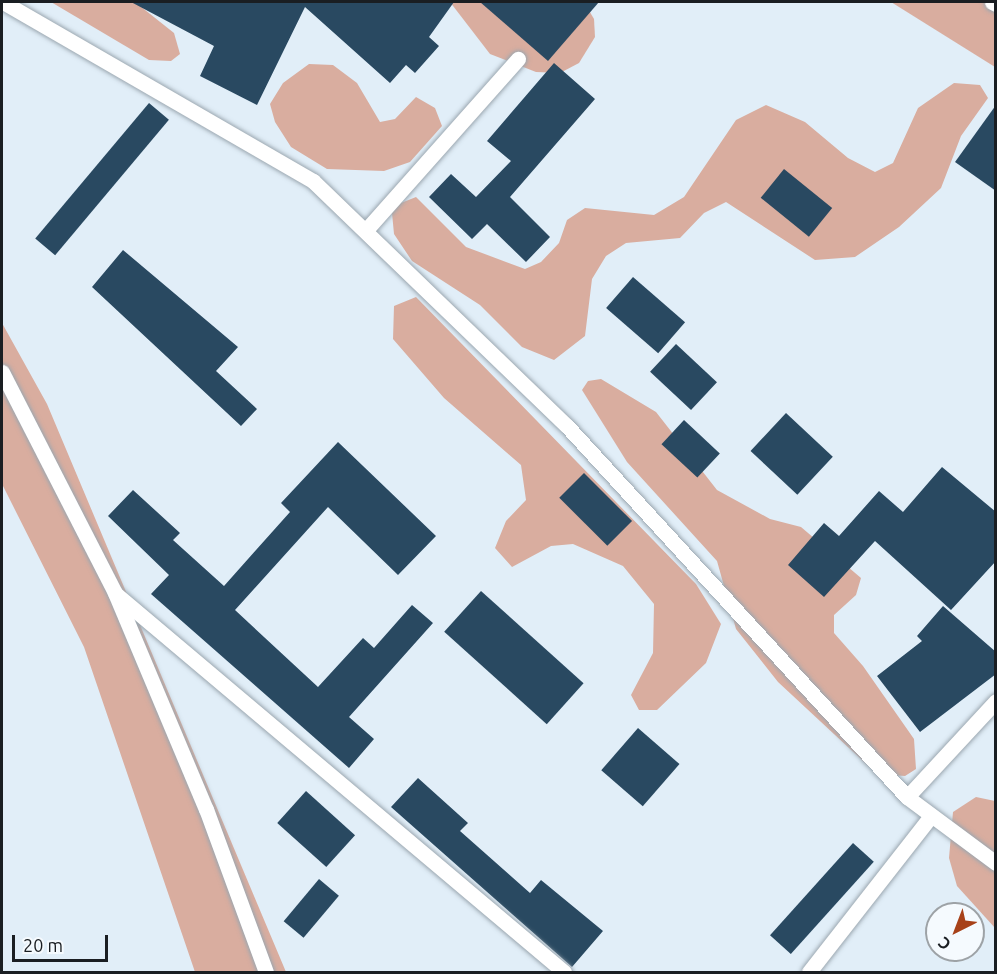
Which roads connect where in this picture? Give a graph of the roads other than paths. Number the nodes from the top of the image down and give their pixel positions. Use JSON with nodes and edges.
{"nodes":[{"id":1,"x":3,"y":2,"type":"edge"},
{"id":2,"x":992,"y":2,"type":"edge"},
{"id":3,"x":996,"y":4,"type":"edge"},
{"id":4,"x":518,"y":58,"type":"dead end"},
{"id":5,"x":366,"y":230,"type":"junction"},
{"id":6,"x":2,"y":372,"type":"edge"},
{"id":7,"x":115,"y":593,"type":"junction"},
{"id":8,"x":996,"y":701,"type":"edge"},
{"id":9,"x":907,"y":797,"type":"junction"},
{"id":10,"x":930,"y":817,"type":"junction"},
{"id":11,"x":996,"y":862,"type":"edge"},
{"id":12,"x":266,"y":972,"type":"edge"},
{"id":13,"x":564,"y":972,"type":"edge"},
{"id":14,"x":809,"y":972,"type":"edge"}],
"edges":[{"from":1,"to":5,"type":"lane"},
{"from":2,"to":3,"type":"lane"},
{"from":4,"to":5,"type":"lane"},
{"from":5,"to":9,"type":"lane"},
{"from":6,"to":7,"type":"lane"},
{"from":7,"to":12,"type":"lane"},
{"from":7,"to":13,"type":"lane"},
{"from":8,"to":9,"type":"lane"},
{"from":9,"to":10,"type":"lane"},
{"from":10,"to":11,"type":"lane"},
{"from":10,"to":14,"type":"lane"}]}
